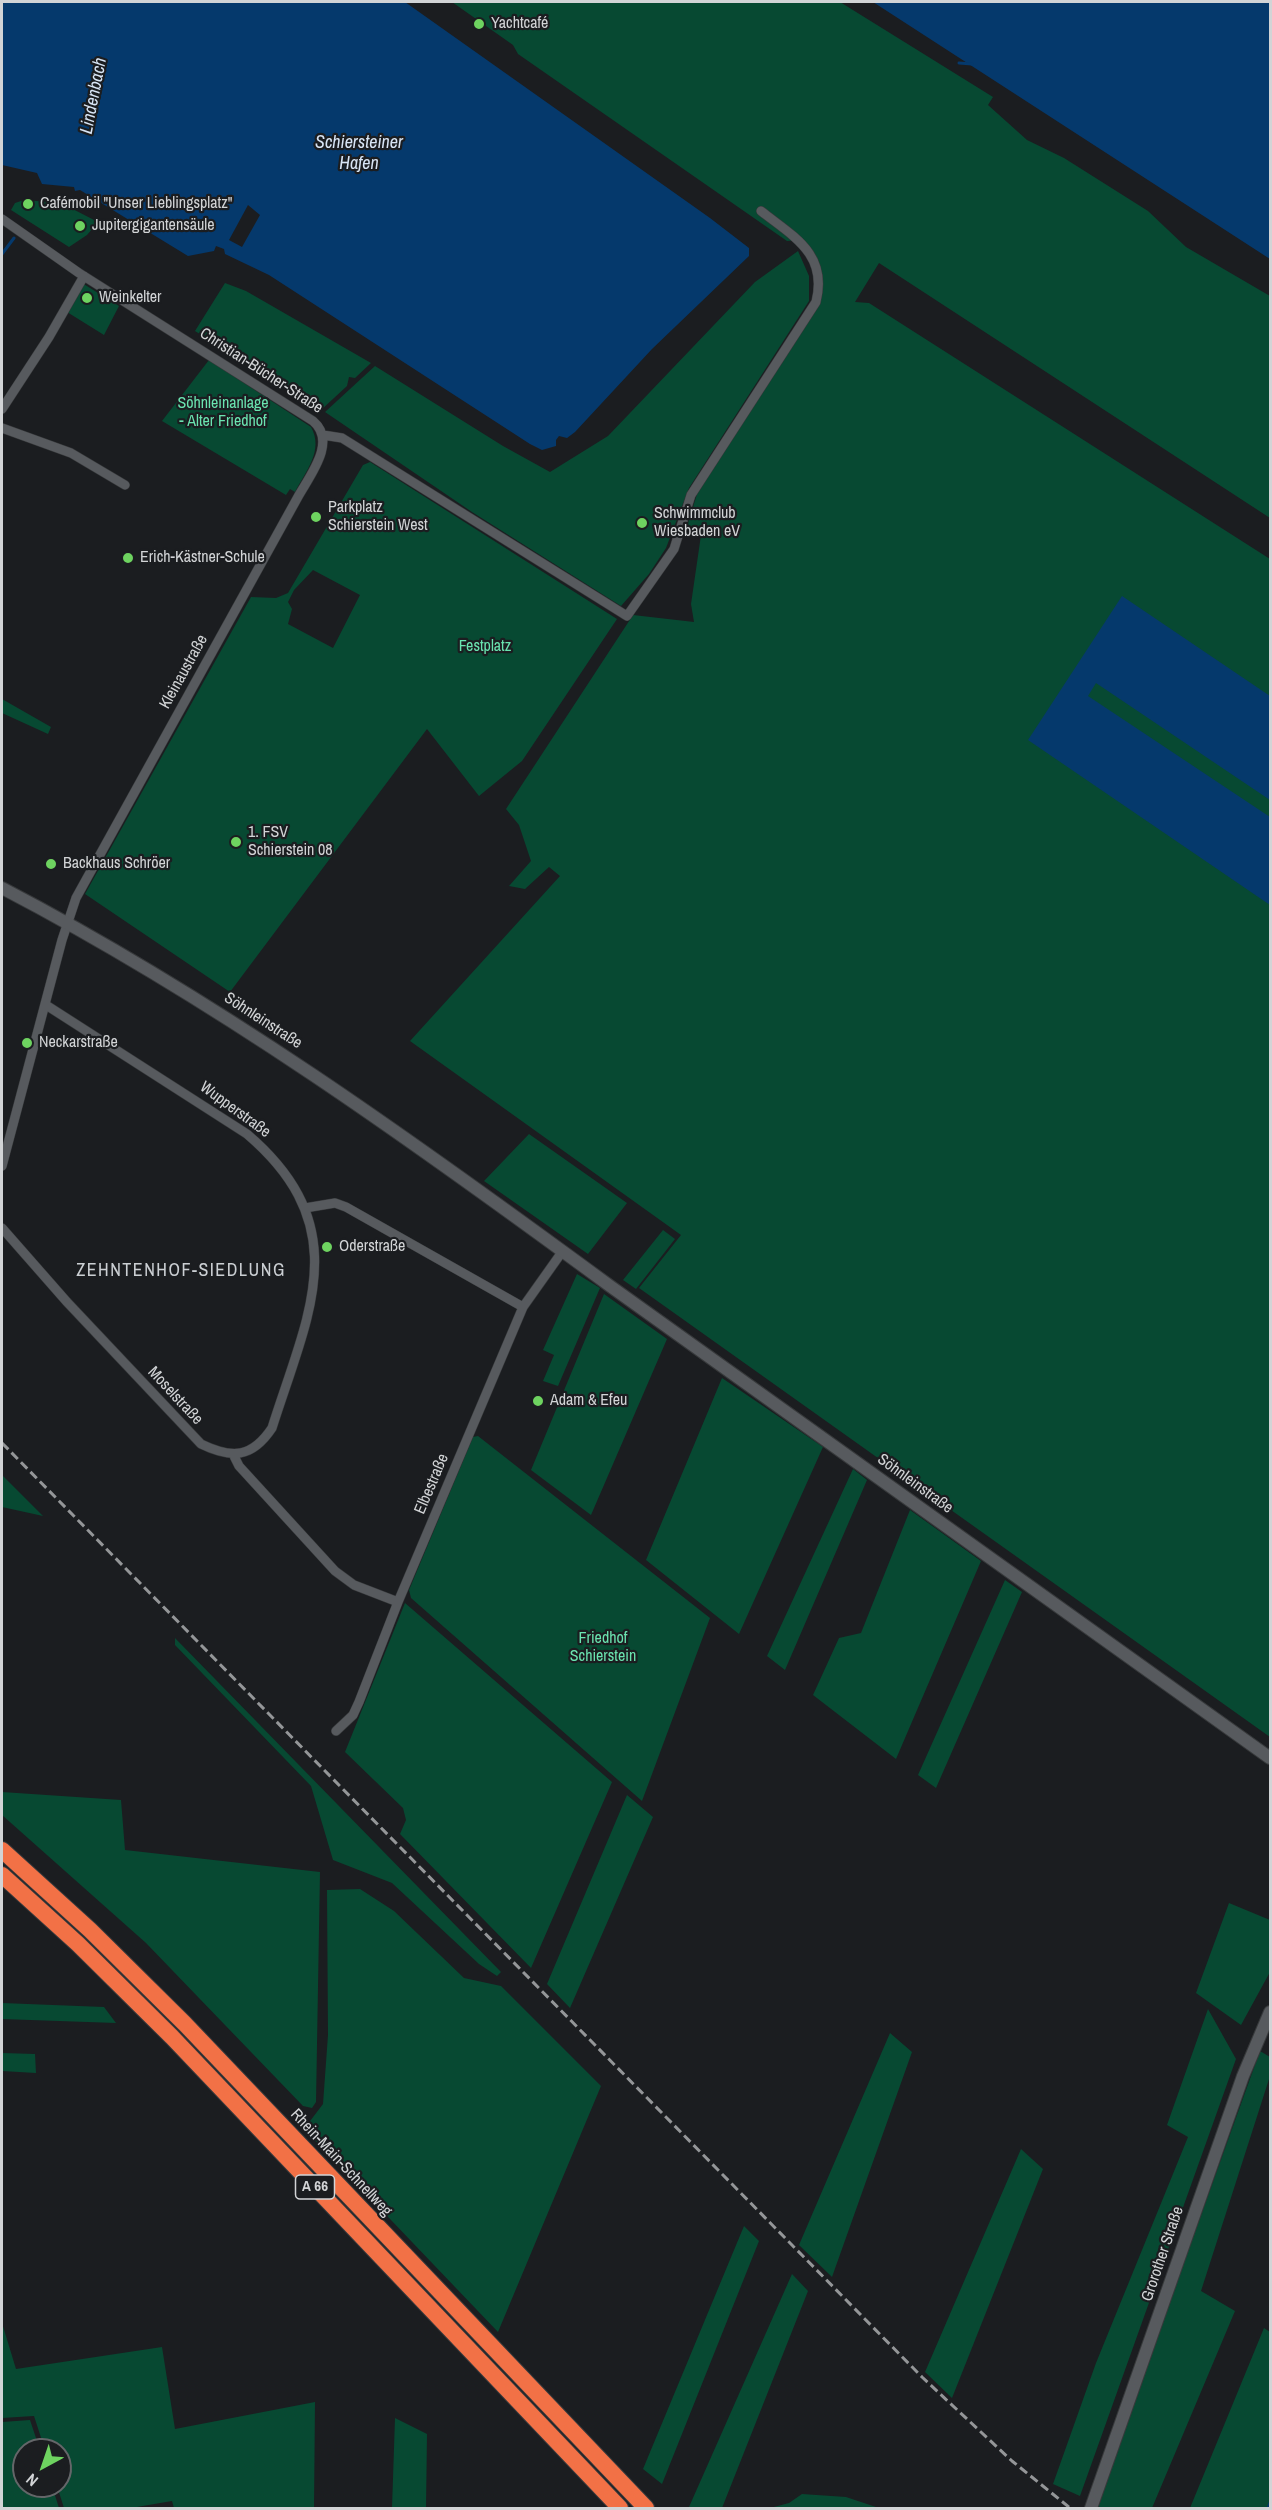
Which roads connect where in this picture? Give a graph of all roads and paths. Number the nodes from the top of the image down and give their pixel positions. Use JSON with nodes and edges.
{"nodes":[{"id":1,"x":761,"y":211,"type":"dead end"},
{"id":2,"x":2,"y":219,"type":"edge"},
{"id":3,"x":82,"y":279,"type":"junction"},
{"id":4,"x":2,"y":409,"type":"edge"},
{"id":5,"x":2,"y":428,"type":"edge"},
{"id":6,"x":323,"y":435,"type":"junction"},
{"id":7,"x":125,"y":484,"type":"dead end"},
{"id":8,"x":2,"y":888,"type":"edge"},
{"id":9,"x":67,"y":923,"type":"junction"},
{"id":10,"x":46,"y":1005,"type":"junction"},
{"id":11,"x":2,"y":1166,"type":"edge"},
{"id":12,"x":305,"y":1208,"type":"junction"},
{"id":13,"x":2,"y":1228,"type":"edge"},
{"id":14,"x":562,"y":1252,"type":"junction"},
{"id":15,"x":523,"y":1306,"type":"junction"},
{"id":16,"x":233,"y":1454,"type":"junction"},
{"id":17,"x":398,"y":1602,"type":"junction"},
{"id":18,"x":336,"y":1731,"type":"dead end"},
{"id":19,"x":1270,"y":1758,"type":"edge"},
{"id":20,"x":2,"y":1851,"type":"edge"},
{"id":21,"x":2,"y":1875,"type":"edge"},
{"id":22,"x":1270,"y":2012,"type":"edge"},
{"id":23,"x":620,"y":2508,"type":"edge"},
{"id":24,"x":646,"y":2508,"type":"edge"},
{"id":25,"x":1091,"y":2508,"type":"edge"}],
"edges":[{"from":1,"to":6,"type":"street","name":"Christian-Bücher-Straße"},
{"from":2,"to":3,"type":"street","name":"Christian-Bücher-Straße"},
{"from":3,"to":4,"type":"street"},
{"from":3,"to":6,"type":"street","name":"Christian-Bücher-Straße"},
{"from":5,"to":7,"type":"street"},
{"from":6,"to":9,"type":"street","name":"Kleinaustraße"},
{"from":8,"to":9,"type":"street","name":"Söhnleinstraße"},
{"from":9,"to":10,"type":"street"},
{"from":9,"to":14,"type":"street","name":"Söhnleinstraße"},
{"from":10,"to":11,"type":"street"},
{"from":10,"to":12,"type":"street","name":"Wupperstraße"},
{"from":12,"to":15,"type":"street"},
{"from":12,"to":16,"type":"street","name":"Wupperstraße"},
{"from":13,"to":16,"type":"street","name":"Moselstraße"},
{"from":14,"to":15,"type":"street","name":"Elbestraße"},
{"from":14,"to":19,"type":"street","name":"Söhnleinstraße"},
{"from":15,"to":17,"type":"street","name":"Elbestraße"},
{"from":16,"to":17,"type":"street"},
{"from":17,"to":18,"type":"street","name":"Elbestraße"},
{"from":20,"to":24,"type":"highway","name":"Rhein-Main-Schnellweg","number":"A 66"},
{"from":21,"to":23,"type":"highway","number":"A 66"},
{"from":22,"to":25,"type":"street","name":"Grorother Straße"}]}
